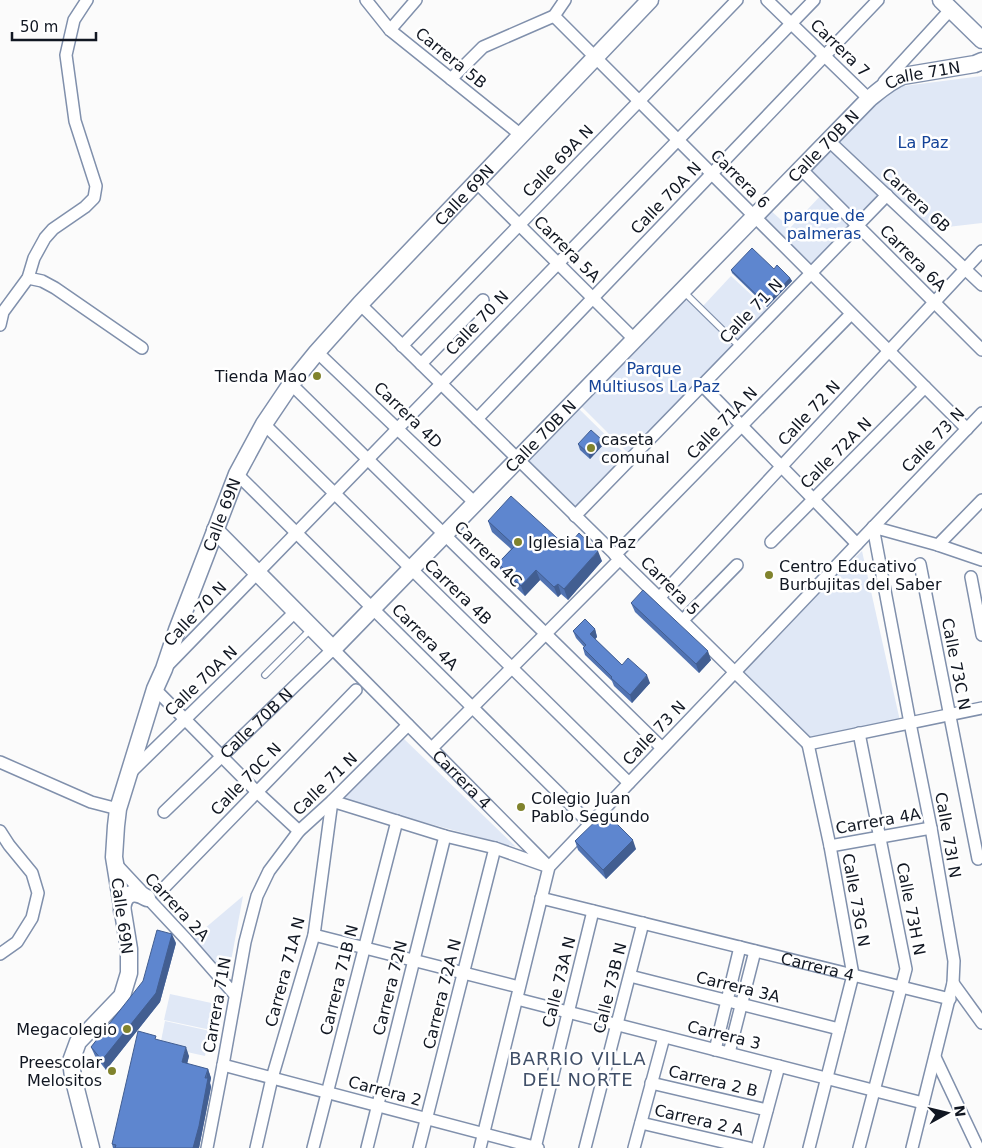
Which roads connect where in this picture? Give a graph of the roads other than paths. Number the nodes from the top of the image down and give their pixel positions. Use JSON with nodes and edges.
{"nodes":[{"id":1,"x":87,"y":0,"type":"edge"},
{"id":2,"x":366,"y":0,"type":"edge"},
{"id":3,"x":416,"y":0,"type":"edge"},
{"id":4,"x":565,"y":0,"type":"edge"},
{"id":5,"x":650,"y":0,"type":"edge"},
{"id":6,"x":736,"y":0,"type":"edge"},
{"id":7,"x":767,"y":0,"type":"edge"},
{"id":8,"x":814,"y":0,"type":"edge"},
{"id":9,"x":878,"y":0,"type":"edge"},
{"id":10,"x":946,"y":5,"type":"edge"},
{"id":11,"x":554,"y":16,"type":"junction"},
{"id":12,"x":791,"y":23,"type":"junction"},
{"id":13,"x":390,"y":30,"type":"junction"},
{"id":14,"x":982,"y":40,"type":"edge"},
{"id":15,"x":824,"y":56,"type":"junction"},
{"id":16,"x":595,"y":58,"type":"junction"},
{"id":17,"x":982,"y":61,"type":"edge"},
{"id":18,"x":451,"y":79,"type":"junction"},
{"id":19,"x":869,"y":99,"type":"junction"},
{"id":20,"x":639,"y":101,"type":"junction"},
{"id":21,"x":521,"y":135,"type":"junction"},
{"id":22,"x":678,"y":140,"type":"junction"},
{"id":23,"x":828,"y":140,"type":"junction"},
{"id":24,"x":800,"y":168,"type":"junction"},
{"id":25,"x":712,"y":174,"type":"junction"},
{"id":26,"x":476,"y":182,"type":"junction"},
{"id":27,"x":887,"y":195,"type":"junction"},
{"id":28,"x":754,"y":216,"type":"junction"},
{"id":29,"x":519,"y":225,"type":"junction"},
{"id":30,"x":857,"y":225,"type":"junction"},
{"id":31,"x":982,"y":251,"type":"edge"},
{"id":32,"x":558,"y":263,"type":"junction"},
{"id":33,"x":965,"y":269,"type":"junction"},
{"id":34,"x":810,"y":273,"type":"junction"},
{"id":35,"x":28,"y":278,"type":"junction"},
{"id":36,"x":982,"y":285,"type":"edge"},
{"id":37,"x":682,"y":290,"type":"junction"},
{"id":38,"x":593,"y":298,"type":"junction"},
{"id":39,"x":483,"y":300,"type":"dead end"},
{"id":40,"x":934,"y":302,"type":"junction"},
{"id":41,"x":360,"y":304,"type":"junction"},
{"id":42,"x":851,"y":314,"type":"junction"},
{"id":43,"x":0,"y":325,"type":"edge"},
{"id":44,"x":634,"y":339,"type":"junction"},
{"id":45,"x":402,"y":346,"type":"junction"},
{"id":46,"x":739,"y":346,"type":"junction"},
{"id":47,"x":142,"y":348,"type":"dead end"},
{"id":48,"x":982,"y":350,"type":"edge"},
{"id":49,"x":889,"y":351,"type":"junction"},
{"id":50,"x":318,"y":352,"type":"junction"},
{"id":51,"x":421,"y":364,"type":"junction"},
{"id":52,"x":291,"y":384,"type":"junction"},
{"id":53,"x":441,"y":384,"type":"junction"},
{"id":54,"x":702,"y":385,"type":"junction"},
{"id":55,"x":925,"y":387,"type":"junction"},
{"id":56,"x":982,"y":413,"type":"edge"},
{"id":57,"x":477,"y":419,"type":"junction"},
{"id":58,"x":264,"y":424,"type":"junction"},
{"id":59,"x":742,"y":426,"type":"junction"},
{"id":60,"x":398,"y":428,"type":"junction"},
{"id":61,"x":967,"y":429,"type":"junction"},
{"id":62,"x":368,"y":459,"type":"junction"},
{"id":63,"x":518,"y":459,"type":"junction"},
{"id":64,"x":782,"y":466,"type":"junction"},
{"id":65,"x":237,"y":474,"type":"junction"},
{"id":66,"x":334,"y":494,"type":"junction"},
{"id":67,"x":814,"y":499,"type":"junction"},
{"id":68,"x":982,"y":500,"type":"edge"},
{"id":69,"x":475,"y":502,"type":"junction"},
{"id":70,"x":575,"y":516,"type":"junction"},
{"id":71,"x":873,"y":527,"type":"junction"},
{"id":72,"x":216,"y":530,"type":"junction"},
{"id":73,"x":297,"y":533,"type":"junction"},
{"id":74,"x":444,"y":534,"type":"junction"},
{"id":75,"x":771,"y":542,"type":"dead end"},
{"id":76,"x":858,"y":544,"type":"junction"},
{"id":77,"x":938,"y":545,"type":"junction"},
{"id":78,"x":618,"y":557,"type":"junction"},
{"id":79,"x":982,"y":560,"type":"edge"},
{"id":80,"x":920,"y":564,"type":"dead end"},
{"id":81,"x":737,"y":565,"type":"dead end"},
{"id":82,"x":411,"y":569,"type":"junction"},
{"id":83,"x":258,"y":573,"type":"junction"},
{"id":84,"x":971,"y":577,"type":"dead end"},
{"id":85,"x":659,"y":598,"type":"junction"},
{"id":86,"x":373,"y":608,"type":"junction"},
{"id":87,"x":296,"y":611,"type":"junction"},
{"id":88,"x":682,"y":621,"type":"junction"},
{"id":89,"x":313,"y":628,"type":"junction"},
{"id":90,"x":546,"y":634,"type":"junction"},
{"id":91,"x":982,"y":635,"type":"edge"},
{"id":92,"x":333,"y":649,"type":"junction"},
{"id":93,"x":512,"y":668,"type":"junction"},
{"id":94,"x":164,"y":669,"type":"junction"},
{"id":95,"x":734,"y":672,"type":"junction"},
{"id":96,"x":265,"y":675,"type":"dead end"},
{"id":97,"x":155,"y":689,"type":"junction"},
{"id":98,"x":356,"y":690,"type":"dead end"},
{"id":99,"x":472,"y":707,"type":"junction"},
{"id":100,"x":982,"y":708,"type":"edge"},
{"id":101,"x":950,"y":714,"type":"junction"},
{"id":102,"x":185,"y":720,"type":"junction"},
{"id":103,"x":910,"y":723,"type":"junction"},
{"id":104,"x":408,"y":725,"type":"junction"},
{"id":105,"x":859,"y":733,"type":"junction"},
{"id":106,"x":808,"y":744,"type":"junction"},
{"id":107,"x":432,"y":748,"type":"junction"},
{"id":108,"x":662,"y":748,"type":"junction"},
{"id":109,"x":222,"y":756,"type":"junction"},
{"id":110,"x":0,"y":762,"type":"edge"},
{"id":111,"x":128,"y":775,"type":"junction"},
{"id":112,"x":629,"y":782,"type":"junction"},
{"id":113,"x":257,"y":792,"type":"junction"},
{"id":114,"x":332,"y":802,"type":"junction"},
{"id":115,"x":118,"y":809,"type":"junction"},
{"id":116,"x":164,"y":812,"type":"dead end"},
{"id":117,"x":397,"y":821,"type":"junction"},
{"id":118,"x":590,"y":824,"type":"junction"},
{"id":119,"x":931,"y":828,"type":"junction"},
{"id":120,"x":0,"y":831,"type":"edge"},
{"id":121,"x":299,"y":832,"type":"junction"},
{"id":122,"x":446,"y":836,"type":"junction"},
{"id":123,"x":880,"y":837,"type":"junction"},
{"id":124,"x":830,"y":846,"type":"junction"},
{"id":125,"x":495,"y":848,"type":"junction"},
{"id":126,"x":978,"y":859,"type":"dead end"},
{"id":127,"x":115,"y":863,"type":"junction"},
{"id":128,"x":549,"y":867,"type":"junction"},
{"id":129,"x":269,"y":871,"type":"joint"},
{"id":130,"x":154,"y":895,"type":"junction"},
{"id":131,"x":541,"y":898,"type":"junction"},
{"id":132,"x":122,"y":911,"type":"junction"},
{"id":133,"x":593,"y":911,"type":"junction"},
{"id":134,"x":643,"y":924,"type":"junction"},
{"id":135,"x":314,"y":935,"type":"junction"},
{"id":136,"x":740,"y":947,"type":"junction"},
{"id":137,"x":364,"y":948,"type":"junction"},
{"id":138,"x":755,"y":951,"type":"junction"},
{"id":139,"x":0,"y":954,"type":"edge"},
{"id":140,"x":414,"y":960,"type":"junction"},
{"id":141,"x":464,"y":973,"type":"junction"},
{"id":142,"x":853,"y":975,"type":"junction"},
{"id":143,"x":630,"y":976,"type":"junction"},
{"id":144,"x":953,"y":983,"type":"junction"},
{"id":145,"x":901,"y":987,"type":"junction"},
{"id":146,"x":518,"y":993,"type":"junction"},
{"id":147,"x":235,"y":995,"type":"junction"},
{"id":148,"x":950,"y":999,"type":"junction"},
{"id":149,"x":726,"y":1001,"type":"junction"},
{"id":150,"x":742,"y":1005,"type":"junction"},
{"id":151,"x":568,"y":1012,"type":"junction"},
{"id":152,"x":982,"y":1023,"type":"edge"},
{"id":153,"x":617,"y":1025,"type":"junction"},
{"id":154,"x":839,"y":1029,"type":"junction"},
{"id":155,"x":664,"y":1037,"type":"junction"},
{"id":156,"x":715,"y":1050,"type":"junction"},
{"id":157,"x":729,"y":1053,"type":"junction"},
{"id":158,"x":935,"y":1057,"type":"junction"},
{"id":159,"x":223,"y":1065,"type":"junction"},
{"id":160,"x":778,"y":1066,"type":"junction"},
{"id":161,"x":272,"y":1078,"type":"junction"},
{"id":162,"x":826,"y":1078,"type":"junction"},
{"id":163,"x":651,"y":1083,"type":"junction"},
{"id":164,"x":874,"y":1090,"type":"junction"},
{"id":165,"x":327,"y":1093,"type":"junction"},
{"id":166,"x":923,"y":1103,"type":"junction"},
{"id":167,"x":377,"y":1106,"type":"junction"},
{"id":168,"x":767,"y":1110,"type":"junction"},
{"id":169,"x":427,"y":1119,"type":"junction"},
{"id":170,"x":641,"y":1123,"type":"junction"},
{"id":171,"x":483,"y":1134,"type":"junction"},
{"id":172,"x":976,"y":1147,"type":"edge"},
{"id":173,"x":91,"y":1148,"type":"edge"},
{"id":174,"x":207,"y":1148,"type":"edge"},
{"id":175,"x":256,"y":1148,"type":"edge"},
{"id":176,"x":313,"y":1148,"type":"edge"},
{"id":177,"x":367,"y":1148,"type":"edge"},
{"id":178,"x":419,"y":1148,"type":"edge"},
{"id":179,"x":480,"y":1148,"type":"edge"},
{"id":180,"x":536,"y":1148,"type":"edge"},
{"id":181,"x":585,"y":1148,"type":"edge"},
{"id":182,"x":634,"y":1148,"type":"edge"},
{"id":183,"x":749,"y":1148,"type":"edge"},
{"id":184,"x":757,"y":1148,"type":"edge"},
{"id":185,"x":809,"y":1148,"type":"edge"},
{"id":186,"x":859,"y":1148,"type":"edge"},
{"id":187,"x":912,"y":1148,"type":"edge"}],
"edges":[{"from":1,"to":35,"type":"street"},
{"from":2,"to":13,"type":"street","name":"Carrera 5B"},
{"from":3,"to":13,"type":"street"},
{"from":4,"to":11,"type":"street"},
{"from":5,"to":16,"type":"street","name":"Calle 69N"},
{"from":6,"to":20,"type":"street","name":"Calle 69A N"},
{"from":7,"to":12,"type":"street","name":"Carrera 7"},
{"from":8,"to":12,"type":"street","name":"Calle 70 N"},
{"from":9,"to":15,"type":"street","name":"Calle 70A N"},
{"from":10,"to":14,"type":"street"},
{"from":10,"to":19,"type":"street","name":"Calle 70B N"},
{"from":11,"to":16,"type":"street","name":"Carrera 6"},
{"from":11,"to":18,"type":"street"},
{"from":12,"to":15,"type":"street","name":"Carrera 7"},
{"from":12,"to":22,"type":"street","name":"Calle 70 N"},
{"from":13,"to":18,"type":"street","name":"Carrera 5B"},
{"from":15,"to":19,"type":"street","name":"Carrera 7"},
{"from":15,"to":25,"type":"street","name":"Calle 70A N"},
{"from":16,"to":20,"type":"street","name":"Carrera 6"},
{"from":16,"to":21,"type":"street","name":"Calle 69N"},
{"from":17,"to":19,"type":"street","name":"Calle 71N"},
{"from":18,"to":21,"type":"street","name":"Carrera 5B"},
{"from":19,"to":23,"type":"street","name":"Calle 70B N"},
{"from":20,"to":22,"type":"street","name":"Carrera 6"},
{"from":20,"to":29,"type":"street","name":"Calle 69A N"},
{"from":21,"to":26,"type":"street","name":"Calle 69N"},
{"from":22,"to":25,"type":"street","name":"Carrera 6"},
{"from":22,"to":32,"type":"street","name":"Calle 70 N"},
{"from":23,"to":24,"type":"street","name":"Calle 70B N"},
{"from":23,"to":27,"type":"street","name":"Carrera 6B"},
{"from":24,"to":28,"type":"street","name":"Calle 70B N"},
{"from":24,"to":30,"type":"street","name":"Carrera 6A"},
{"from":25,"to":28,"type":"street","name":"Carrera 6"},
{"from":25,"to":38,"type":"street","name":"Calle 70A N"},
{"from":26,"to":29,"type":"street","name":"Carrera 5A"},
{"from":26,"to":41,"type":"street","name":"Calle 69N"},
{"from":27,"to":30,"type":"street","name":"Calle 71 N"},
{"from":27,"to":33,"type":"street","name":"Carrera 6B"},
{"from":28,"to":34,"type":"street","name":"Carrera 6"},
{"from":28,"to":37,"type":"street","name":"Calle 70B N"},
{"from":29,"to":32,"type":"street","name":"Carrera 5A"},
{"from":29,"to":45,"type":"street","name":"Calle 69A N"},
{"from":30,"to":34,"type":"street","name":"Calle 71 N"},
{"from":30,"to":40,"type":"street","name":"Carrera 6A"},
{"from":31,"to":33,"type":"street","name":"Calle 72 N"},
{"from":32,"to":38,"type":"street","name":"Carrera 5A"},
{"from":32,"to":53,"type":"street","name":"Calle 70 N"},
{"from":33,"to":36,"type":"street","name":"Carrera 6B"},
{"from":33,"to":40,"type":"street","name":"Calle 72 N"},
{"from":34,"to":42,"type":"street","name":"Carrera 6"},
{"from":34,"to":46,"type":"street","name":"Calle 71 N"},
{"from":35,"to":43,"type":"street"},
{"from":35,"to":47,"type":"street"},
{"from":37,"to":44,"type":"street","name":"Calle 70B N"},
{"from":37,"to":46,"type":"lane"},
{"from":38,"to":44,"type":"street","name":"Carrera 5A"},
{"from":38,"to":57,"type":"street","name":"Calle 70A N"},
{"from":39,"to":51,"type":"street"},
{"from":40,"to":48,"type":"street","name":"Carrera 6A"},
{"from":40,"to":49,"type":"street","name":"Calle 72 N"},
{"from":41,"to":45,"type":"street","name":"Carrera 5"},
{"from":41,"to":50,"type":"street","name":"Calle 69N"},
{"from":42,"to":49,"type":"street","name":"Carrera 6"},
{"from":42,"to":59,"type":"street","name":"Calle 71A N"},
{"from":44,"to":63,"type":"street","name":"Calle 70B N"},
{"from":45,"to":51,"type":"street","name":"Carrera 5"},
{"from":46,"to":54,"type":"street","name":"Calle 71 N"},
{"from":49,"to":55,"type":"street","name":"Carrera 6"},
{"from":49,"to":64,"type":"street","name":"Calle 72 N"},
{"from":50,"to":52,"type":"street","name":"Calle 69N"},
{"from":50,"to":60,"type":"street","name":"Carrera 4D"},
{"from":51,"to":53,"type":"street","name":"Carrera 5"},
{"from":52,"to":58,"type":"street","name":"Calle 69N"},
{"from":52,"to":62,"type":"street","name":"Carrera 4C"},
{"from":53,"to":57,"type":"street","name":"Carrera 5"},
{"from":53,"to":60,"type":"street","name":"Calle 70 N"},
{"from":54,"to":59,"type":"street"},
{"from":54,"to":70,"type":"street","name":"Calle 71 N"},
{"from":55,"to":61,"type":"street","name":"Carrera 6"},
{"from":55,"to":67,"type":"street","name":"Calle 72A N"},
{"from":56,"to":61,"type":"street","name":"Calle 73 N"},
{"from":57,"to":63,"type":"street","name":"Carrera 5"},
{"from":58,"to":65,"type":"street","name":"Calle 69N"},
{"from":58,"to":66,"type":"street","name":"Carrera 4B"},
{"from":59,"to":64,"type":"street"},
{"from":59,"to":78,"type":"street","name":"Calle 71A N"},
{"from":60,"to":62,"type":"street","name":"Calle 70 N"},
{"from":60,"to":69,"type":"street","name":"Carrera 4D"},
{"from":61,"to":71,"type":"street","name":"Calle 73 N"},
{"from":62,"to":66,"type":"street","name":"Calle 70 N"},
{"from":62,"to":74,"type":"street","name":"Carrera 4C"},
{"from":63,"to":69,"type":"street","name":"Calle 70B N"},
{"from":63,"to":70,"type":"street","name":"Carrera 5"},
{"from":64,"to":67,"type":"street"},
{"from":64,"to":85,"type":"street","name":"Calle 72 N"},
{"from":65,"to":72,"type":"street","name":"Calle 69N"},
{"from":65,"to":73,"type":"street","name":"Carrera 4A"},
{"from":66,"to":73,"type":"street","name":"Calle 70 N"},
{"from":66,"to":82,"type":"street","name":"Carrera 4B"},
{"from":67,"to":75,"type":"street","name":"Calle 72A N"},
{"from":67,"to":76,"type":"street"},
{"from":68,"to":77,"type":"street"},
{"from":69,"to":74,"type":"street","name":"Calle 70B N"},
{"from":70,"to":78,"type":"street","name":"Carrera 5"},
{"from":71,"to":76,"type":"street","name":"Calle 73 N"},
{"from":71,"to":77,"type":"street"},
{"from":71,"to":103,"type":"street","name":"Calle 73I N"},
{"from":72,"to":83,"type":"street","name":"Carrera 4"},
{"from":72,"to":94,"type":"street","name":"Calle 69N"},
{"from":73,"to":83,"type":"street","name":"Calle 70 N"},
{"from":73,"to":86,"type":"street","name":"Carrera 4A"},
{"from":74,"to":82,"type":"street","name":"Calle 70B N"},
{"from":74,"to":90,"type":"street","name":"Carrera 4C"},
{"from":76,"to":95,"type":"street","name":"Calle 73 N"},
{"from":77,"to":79,"type":"street"},
{"from":78,"to":85,"type":"street","name":"Carrera 5"},
{"from":78,"to":90,"type":"street","name":"Calle 71A N"},
{"from":80,"to":101,"type":"street","name":"Calle 73C N"},
{"from":81,"to":88,"type":"street"},
{"from":82,"to":86,"type":"street","name":"Calle 70B N"},
{"from":82,"to":93,"type":"street","name":"Carrera 4B"},
{"from":83,"to":87,"type":"street","name":"Carrera 4"},
{"from":83,"to":94,"type":"street","name":"Calle 70 N"},
{"from":84,"to":91,"type":"street"},
{"from":85,"to":88,"type":"street","name":"Carrera 5"},
{"from":86,"to":92,"type":"street","name":"Calle 70B N"},
{"from":86,"to":99,"type":"street","name":"Carrera 4A"},
{"from":87,"to":89,"type":"street","name":"Carrera 4"},
{"from":87,"to":102,"type":"street","name":"Calle 70A N"},
{"from":88,"to":95,"type":"street","name":"Carrera 5"},
{"from":89,"to":92,"type":"street","name":"Carrera 4"},
{"from":89,"to":96,"type":"lane"},
{"from":90,"to":93,"type":"street","name":"Calle 71A N"},
{"from":90,"to":108,"type":"street","name":"Carrera 4C"},
{"from":92,"to":104,"type":"street","name":"Carrera 4"},
{"from":92,"to":109,"type":"street","name":"Calle 70B N"},
{"from":93,"to":99,"type":"street","name":"Calle 71A N"},
{"from":93,"to":112,"type":"street","name":"Carrera 4B"},
{"from":94,"to":97,"type":"street","name":"Calle 69N"},
{"from":95,"to":106,"type":"street","name":"Carrera 5"},
{"from":95,"to":108,"type":"street","name":"Calle 73 N"},
{"from":97,"to":102,"type":"street"},
{"from":97,"to":111,"type":"street","name":"Calle 69N"},
{"from":98,"to":113,"type":"street","name":"Calle 70C N"},
{"from":99,"to":107,"type":"street","name":"Calle 71A N"},
{"from":99,"to":118,"type":"street","name":"Carrera 4A"},
{"from":100,"to":101,"type":"street"},
{"from":101,"to":103,"type":"street"},
{"from":101,"to":126,"type":"street","name":"Calle 73C N"},
{"from":102,"to":109,"type":"street"},
{"from":102,"to":111,"type":"street","name":"Calle 70A N"},
{"from":103,"to":105,"type":"street"},
{"from":103,"to":119,"type":"street","name":"Calle 73I N"},
{"from":104,"to":107,"type":"street","name":"Carrera 4"},
{"from":104,"to":114,"type":"street","name":"Calle 71 N"},
{"from":105,"to":106,"type":"street"},
{"from":105,"to":123,"type":"street","name":"Calle 73H N"},
{"from":106,"to":124,"type":"street","name":"Calle 73G N"},
{"from":107,"to":128,"type":"street","name":"Carrera 4"},
{"from":108,"to":112,"type":"street","name":"Calle 73 N"},
{"from":109,"to":113,"type":"street"},
{"from":109,"to":116,"type":"street","name":"Calle 70B N"},
{"from":110,"to":115,"type":"street"},
{"from":111,"to":115,"type":"street","name":"Calle 69N"},
{"from":112,"to":118,"type":"street","name":"Calle 73 N"},
{"from":113,"to":121,"type":"street"},
{"from":113,"to":130,"type":"street","name":"Calle 70C N"},
{"from":114,"to":117,"type":"street"},
{"from":114,"to":121,"type":"street","name":"Calle 71 N"},
{"from":114,"to":135,"type":"street","name":"Carrera 71A N"},
{"from":115,"to":127,"type":"street","name":"Calle 69N"},
{"from":117,"to":122,"type":"street"},
{"from":117,"to":137,"type":"street","name":"Carrera 71B N"},
{"from":118,"to":128,"type":"street","name":"Calle 73 N"},
{"from":119,"to":123,"type":"street","name":"Carrera 4A"},
{"from":119,"to":144,"type":"street","name":"Calle 73I N"},
{"from":120,"to":139,"type":"street"},
{"from":121,"to":129,"type":"street","name":"Calle 71 N"},
{"from":122,"to":125,"type":"street"},
{"from":122,"to":140,"type":"street","name":"Carrera 72N"},
{"from":123,"to":124,"type":"street","name":"Carrera 4A"},
{"from":123,"to":145,"type":"street","name":"Calle 73H N"},
{"from":124,"to":142,"type":"street","name":"Calle 73G N"},
{"from":125,"to":128,"type":"street"},
{"from":125,"to":141,"type":"street","name":"Carrera 72A N"},
{"from":127,"to":130,"type":"street","name":"Carrera 2A"},
{"from":127,"to":132,"type":"street","name":"Calle 69N"},
{"from":128,"to":131,"type":"street","name":"Calle 73 N"},
{"from":129,"to":147,"type":"street","name":"Carrera 71N"},
{"from":130,"to":132,"type":"street"},
{"from":130,"to":147,"type":"street","name":"Carrera 2A"},
{"from":131,"to":133,"type":"street","name":"Carrera 4"},
{"from":131,"to":146,"type":"street","name":"Calle 73 N"},
{"from":132,"to":173,"type":"street","name":"Calle 69N"},
{"from":133,"to":134,"type":"street","name":"Carrera 4"},
{"from":133,"to":151,"type":"street","name":"Calle 73A N"},
{"from":134,"to":136,"type":"street","name":"Carrera 4"},
{"from":134,"to":143,"type":"street","name":"Calle 73B N"},
{"from":135,"to":137,"type":"street","name":"Carrera 3"},
{"from":135,"to":161,"type":"street","name":"Carrera 71A N"},
{"from":136,"to":138,"type":"street","name":"Carrera 4"},
{"from":136,"to":149,"type":"street"},
{"from":137,"to":140,"type":"street","name":"Carrera 3"},
{"from":137,"to":165,"type":"street","name":"Carrera 71B N"},
{"from":138,"to":142,"type":"street","name":"Carrera 4"},
{"from":138,"to":150,"type":"street"},
{"from":140,"to":141,"type":"street","name":"Carrera 3"},
{"from":140,"to":167,"type":"street","name":"Carrera 72N"},
{"from":141,"to":146,"type":"street","name":"Carrera 3"},
{"from":141,"to":169,"type":"street","name":"Carrera 72A N"},
{"from":142,"to":145,"type":"street","name":"Carrera 4"},
{"from":142,"to":154,"type":"street","name":"Calle 73G N"},
{"from":143,"to":149,"type":"street","name":"Carrera 3A"},
{"from":143,"to":153,"type":"street","name":"Calle 73B N"},
{"from":144,"to":148,"type":"street","name":"Calle 73I N"},
{"from":144,"to":152,"type":"street"},
{"from":145,"to":148,"type":"street","name":"Carrera 4"},
{"from":145,"to":164,"type":"street","name":"Calle 73H N"},
{"from":146,"to":151,"type":"street","name":"Carrera 3"},
{"from":146,"to":171,"type":"street","name":"Calle 73 N"},
{"from":147,"to":159,"type":"street","name":"Carrera 71N"},
{"from":148,"to":158,"type":"street","name":"Calle 73I N"},
{"from":149,"to":150,"type":"street","name":"Carrera 3A"},
{"from":149,"to":156,"type":"street"},
{"from":150,"to":154,"type":"street","name":"Carrera 3A"},
{"from":150,"to":157,"type":"street"},
{"from":151,"to":153,"type":"street","name":"Carrera 3"},
{"from":151,"to":180,"type":"street","name":"Calle 73A N"},
{"from":153,"to":155,"type":"street","name":"Carrera 3"},
{"from":153,"to":181,"type":"street","name":"Calle 73B N"},
{"from":154,"to":162,"type":"street","name":"Calle 73G N"},
{"from":155,"to":156,"type":"street","name":"Carrera 3"},
{"from":155,"to":163,"type":"street"},
{"from":156,"to":157,"type":"street","name":"Carrera 3"},
{"from":157,"to":160,"type":"street","name":"Carrera 3"},
{"from":158,"to":166,"type":"street","name":"Calle 73I N"},
{"from":158,"to":172,"type":"street"},
{"from":159,"to":161,"type":"street","name":"Carrera 2"},
{"from":159,"to":174,"type":"street","name":"Carrera 71N"},
{"from":160,"to":162,"type":"street","name":"Carrera 3"},
{"from":160,"to":168,"type":"street"},
{"from":161,"to":165,"type":"street","name":"Carrera 2"},
{"from":161,"to":175,"type":"street","name":"Carrera 71A N"},
{"from":162,"to":164,"type":"street","name":"Carrera 3"},
{"from":162,"to":185,"type":"street","name":"Calle 73G N"},
{"from":163,"to":168,"type":"street","name":"Carrera 2 B"},
{"from":163,"to":170,"type":"street"},
{"from":164,"to":166,"type":"street","name":"Carrera 3"},
{"from":164,"to":186,"type":"street","name":"Calle 73H N"},
{"from":165,"to":167,"type":"street","name":"Carrera 2"},
{"from":165,"to":176,"type":"street","name":"Carrera 71B N"},
{"from":166,"to":187,"type":"street","name":"Calle 73I N"},
{"from":167,"to":169,"type":"street","name":"Carrera 2"},
{"from":167,"to":177,"type":"street","name":"Carrera 72N"},
{"from":168,"to":184,"type":"street"},
{"from":169,"to":171,"type":"street","name":"Carrera 2"},
{"from":169,"to":178,"type":"street","name":"Carrera 72A N"},
{"from":170,"to":182,"type":"street"},
{"from":170,"to":183,"type":"street","name":"Carrera 2 A"},
{"from":171,"to":179,"type":"street","name":"Calle 73 N"},
{"from":171,"to":180,"type":"street","name":"Carrera 2"}]}
